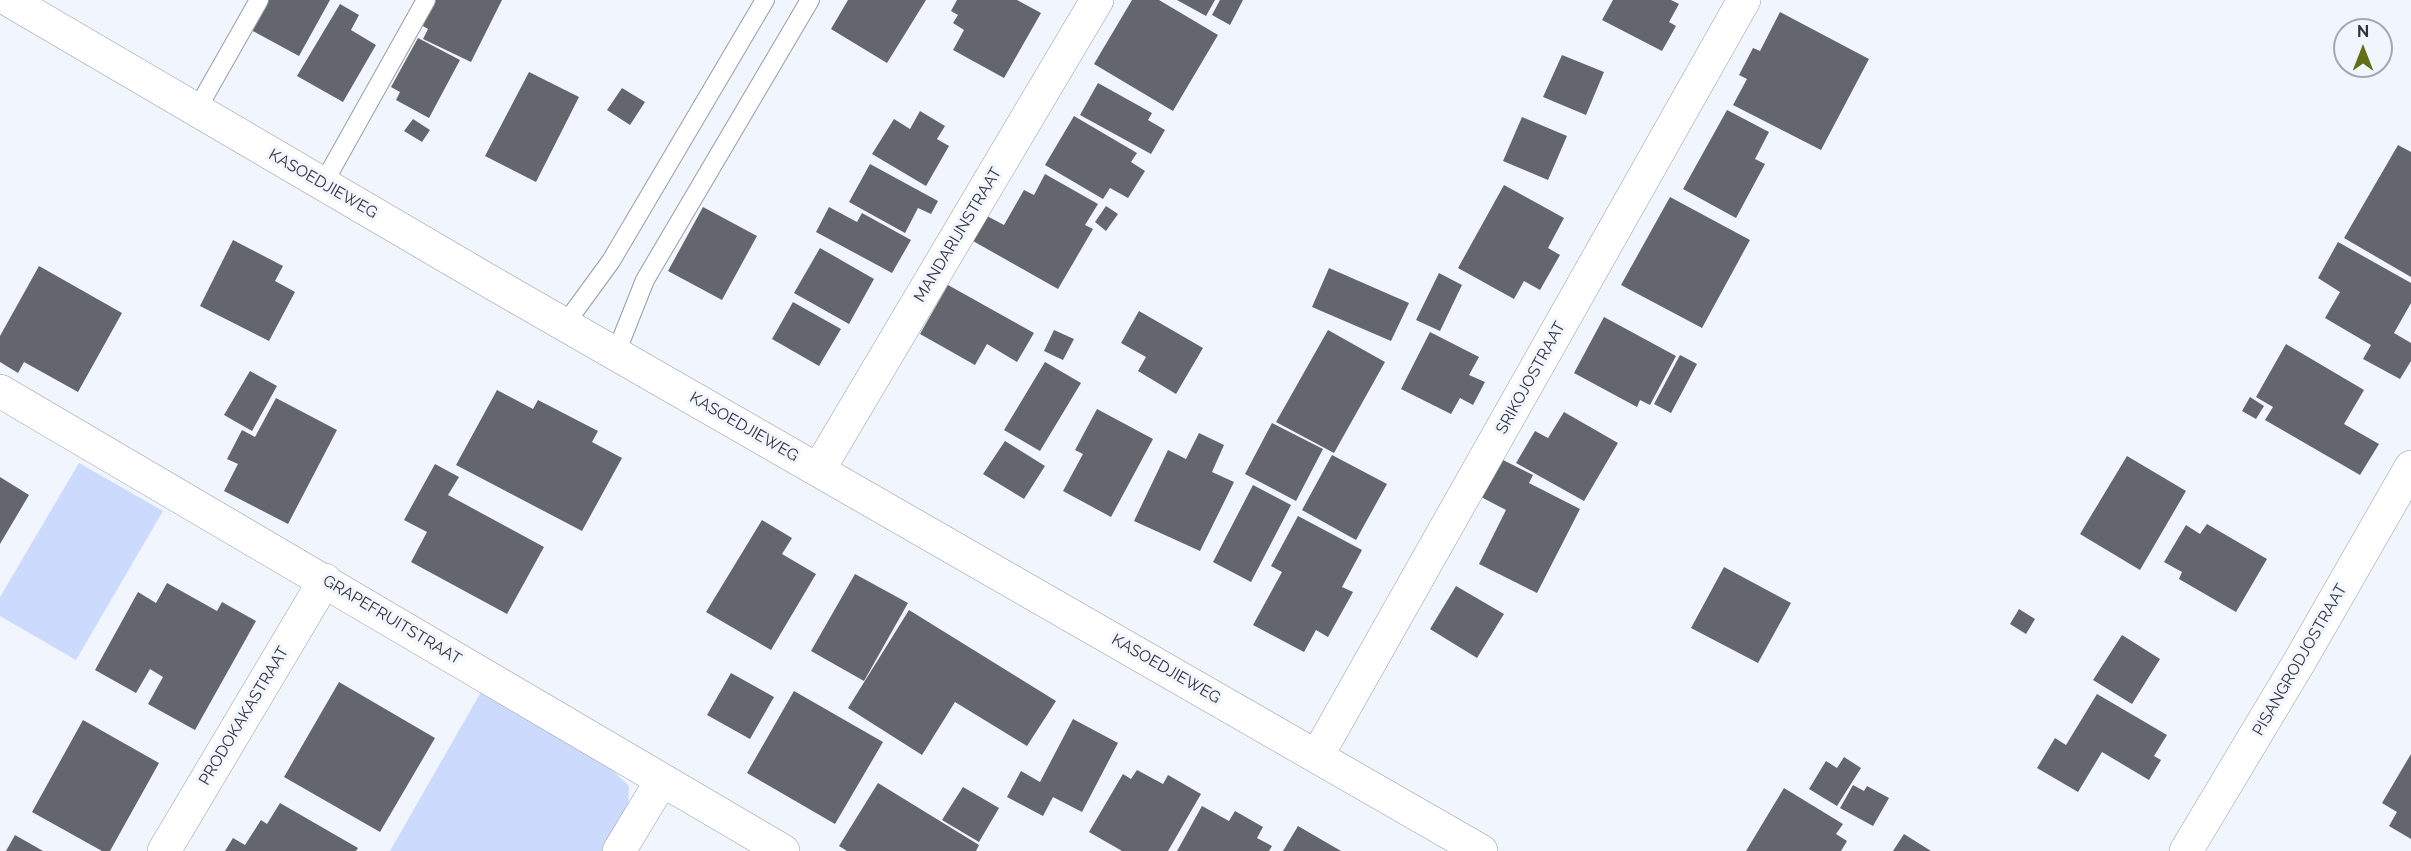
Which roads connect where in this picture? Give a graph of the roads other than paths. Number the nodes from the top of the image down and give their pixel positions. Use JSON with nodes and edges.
{"nodes":[{"id":1,"x":9,"y":0,"type":"edge"},
{"id":2,"x":258,"y":0,"type":"edge"},
{"id":3,"x":426,"y":0,"type":"edge"},
{"id":4,"x":765,"y":0,"type":"edge"},
{"id":5,"x":810,"y":0,"type":"edge"},
{"id":6,"x":1097,"y":0,"type":"edge"},
{"id":7,"x":1744,"y":0,"type":"edge"},
{"id":8,"x":196,"y":111,"type":"junction"},
{"id":9,"x":323,"y":184,"type":"junction"},
{"id":10,"x":565,"y":324,"type":"junction"},
{"id":11,"x":616,"y":354,"type":"junction"},
{"id":12,"x":0,"y":391,"type":"edge"},
{"id":13,"x":2411,"y":467,"type":"edge"},
{"id":14,"x":819,"y":470,"type":"junction"},
{"id":15,"x":325,"y":580,"type":"junction"},
{"id":16,"x":1317,"y":756,"type":"junction"},
{"id":17,"x":662,"y":780,"type":"junction"},
{"id":18,"x":164,"y":851,"type":"edge"},
{"id":19,"x":619,"y":851,"type":"edge"},
{"id":20,"x":783,"y":851,"type":"edge"},
{"id":21,"x":1481,"y":851,"type":"edge"},
{"id":22,"x":2186,"y":851,"type":"edge"}],
"edges":[{"from":1,"to":8,"type":"street","name":"KASOEDJIEWEG"},
{"from":2,"to":8,"type":"lane"},
{"from":3,"to":9,"type":"lane"},
{"from":4,"to":10,"type":"lane"},
{"from":5,"to":11,"type":"lane"},
{"from":6,"to":14,"type":"street","name":"MANDARIJNSTRAAT"},
{"from":7,"to":16,"type":"street","name":"SRIKOJOSTRAAT"},
{"from":8,"to":9,"type":"street","name":"KASOEDJIEWEG"},
{"from":9,"to":10,"type":"street","name":"KASOEDJIEWEG"},
{"from":10,"to":11,"type":"street","name":"KASOEDJIEWEG"},
{"from":11,"to":14,"type":"street","name":"KASOEDJIEWEG"},
{"from":12,"to":15,"type":"street","name":"GRAPEFRUITSTRAAT"},
{"from":13,"to":22,"type":"street","name":"PISANGRODJOSTRAAT"},
{"from":14,"to":16,"type":"street","name":"KASOEDJIEWEG"},
{"from":15,"to":17,"type":"street","name":"GRAPEFRUITSTRAAT"},
{"from":15,"to":18,"type":"street","name":"PRODOKAKASTRAAT"},
{"from":16,"to":21,"type":"street","name":"KASOEDJIEWEG"},
{"from":17,"to":19,"type":"street"},
{"from":17,"to":20,"type":"street","name":"GRAPEFRUITSTRAAT"}]}
